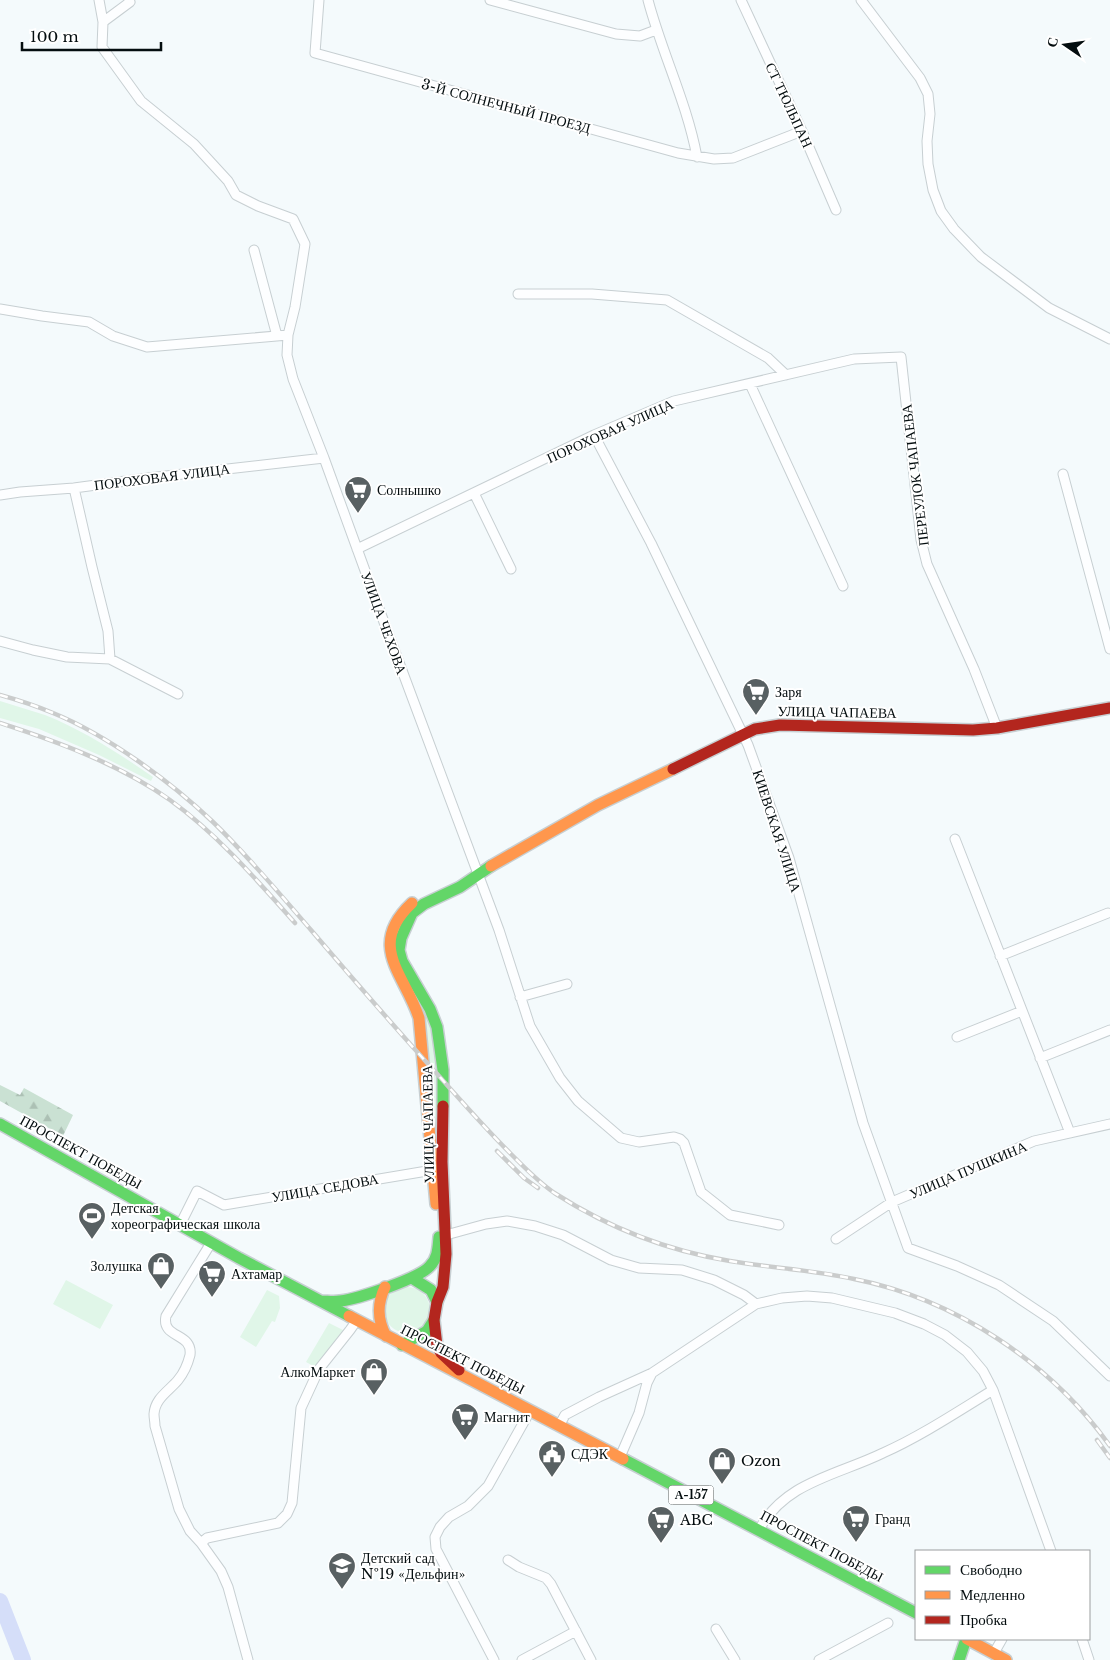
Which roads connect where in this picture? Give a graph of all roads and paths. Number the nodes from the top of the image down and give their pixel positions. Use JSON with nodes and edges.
{"nodes":[{"id":1,"x":99,"y":0,"type":"edge"},
{"id":2,"x":319,"y":0,"type":"edge"},
{"id":3,"x":490,"y":0,"type":"edge"},
{"id":4,"x":648,"y":0,"type":"edge"},
{"id":5,"x":742,"y":0,"type":"edge"},
{"id":6,"x":860,"y":0,"type":"edge"},
{"id":7,"x":130,"y":1,"type":"edge"},
{"id":8,"x":103,"y":22,"type":"junction"},
{"id":9,"x":656,"y":30,"type":"junction"},
{"id":10,"x":802,"y":131,"type":"junction"},
{"id":11,"x":697,"y":157,"type":"junction"},
{"id":12,"x":836,"y":210,"type":"dead end"},
{"id":13,"x":254,"y":250,"type":"dead end"},
{"id":14,"x":518,"y":294,"type":"dead end"},
{"id":15,"x":0,"y":308,"type":"edge"},
{"id":16,"x":288,"y":335,"type":"junction"},
{"id":17,"x":277,"y":336,"type":"junction"},
{"id":18,"x":1110,"y":339,"type":"edge"},
{"id":19,"x":901,"y":357,"type":"joint"},
{"id":20,"x":786,"y":375,"type":"junction"},
{"id":21,"x":750,"y":384,"type":"junction"},
{"id":22,"x":594,"y":435,"type":"junction"},
{"id":23,"x":324,"y":458,"type":"junction"},
{"id":24,"x":1063,"y":474,"type":"dead end"},
{"id":25,"x":74,"y":488,"type":"junction"},
{"id":26,"x":474,"y":493,"type":"junction"},
{"id":27,"x":0,"y":496,"type":"edge"},
{"id":28,"x":357,"y":549,"type":"junction"},
{"id":29,"x":510,"y":568,"type":"dead end"},
{"id":30,"x":843,"y":586,"type":"dead end"},
{"id":31,"x":0,"y":641,"type":"edge"},
{"id":32,"x":1110,"y":649,"type":"edge"},
{"id":33,"x":110,"y":659,"type":"junction"},
{"id":34,"x":178,"y":694,"type":"dead end"},
{"id":35,"x":1110,"y":708,"type":"edge"},
{"id":36,"x":997,"y":728,"type":"junction"},
{"id":37,"x":744,"y":734,"type":"junction"},
{"id":38,"x":955,"y":839,"type":"dead end"},
{"id":39,"x":478,"y":874,"type":"junction"},
{"id":40,"x":1108,"y":913,"type":"dead end"},
{"id":41,"x":1000,"y":956,"type":"junction"},
{"id":42,"x":567,"y":984,"type":"dead end"},
{"id":43,"x":520,"y":997,"type":"junction"},
{"id":44,"x":1022,"y":1011,"type":"junction"},
{"id":45,"x":1110,"y":1030,"type":"edge"},
{"id":46,"x":957,"y":1036,"type":"dead end"},
{"id":47,"x":1040,"y":1058,"type":"junction"},
{"id":48,"x":0,"y":1124,"type":"edge"},
{"id":49,"x":1110,"y":1124,"type":"edge"},
{"id":50,"x":1070,"y":1133,"type":"junction"},
{"id":51,"x":427,"y":1171,"type":"dead end"},
{"id":52,"x":892,"y":1202,"type":"junction"},
{"id":53,"x":779,"y":1225,"type":"dead end"},
{"id":54,"x":180,"y":1226,"type":"junction"},
{"id":55,"x":446,"y":1236,"type":"junction"},
{"id":56,"x":836,"y":1239,"type":"dead end"},
{"id":57,"x":210,"y":1243,"type":"junction"},
{"id":58,"x":412,"y":1278,"type":"junction"},
{"id":59,"x":385,"y":1287,"type":"junction"},
{"id":60,"x":321,"y":1301,"type":"junction"},
{"id":61,"x":436,"y":1302,"type":"junction"},
{"id":62,"x":756,"y":1304,"type":"junction"},
{"id":63,"x":357,"y":1320,"type":"junction"},
{"id":64,"x":434,"y":1320,"type":"junction"},
{"id":65,"x":386,"y":1336,"type":"junction"},
{"id":66,"x":402,"y":1345,"type":"junction"},
{"id":67,"x":652,"y":1373,"type":"junction"},
{"id":68,"x":1110,"y":1376,"type":"edge"},
{"id":69,"x":465,"y":1378,"type":"junction"},
{"id":70,"x":993,"y":1390,"type":"junction"},
{"id":71,"x":530,"y":1411,"type":"junction"},
{"id":72,"x":560,"y":1426,"type":"junction"},
{"id":73,"x":620,"y":1457,"type":"junction"},
{"id":74,"x":759,"y":1530,"type":"junction"},
{"id":75,"x":201,"y":1543,"type":"junction"},
{"id":76,"x":1051,"y":1550,"type":"edge"},
{"id":77,"x":508,"y":1560,"type":"dead end"},
{"id":78,"x":915,"y":1612,"type":"edge"},
{"id":79,"x":888,"y":1623,"type":"dead end"},
{"id":80,"x":716,"y":1629,"type":"dead end"},
{"id":81,"x":576,"y":1631,"type":"junction"},
{"id":82,"x":966,"y":1640,"type":"edge"},
{"id":83,"x":967,"y":1640,"type":"edge"},
{"id":84,"x":1001,"y":1640,"type":"edge"},
{"id":85,"x":1082,"y":1640,"type":"edge"},
{"id":86,"x":992,"y":1657,"type":"edge"},
{"id":87,"x":248,"y":1660,"type":"edge"},
{"id":88,"x":494,"y":1660,"type":"edge"},
{"id":89,"x":522,"y":1660,"type":"edge"},
{"id":90,"x":591,"y":1660,"type":"edge"},
{"id":91,"x":735,"y":1660,"type":"edge"},
{"id":92,"x":819,"y":1660,"type":"edge"},
{"id":93,"x":959,"y":1660,"type":"edge"},
{"id":94,"x":1006,"y":1660,"type":"edge"},
{"id":95,"x":1089,"y":1660,"type":"edge"}],
"edges":[{"from":1,"to":8,"type":"street"},
{"from":2,"to":11,"type":"street","name":"3-Й СОЛНЕЧНЫЙ ПРОЕЗД"},
{"from":3,"to":9,"type":"street"},
{"from":4,"to":9,"type":"street"},
{"from":5,"to":10,"type":"street","name":"СТ ТЮЛЬПАН"},
{"from":6,"to":18,"type":"street"},
{"from":7,"to":8,"type":"street"},
{"from":8,"to":16,"type":"street","name":"УЛИЦА ЧЕХОВА"},
{"from":9,"to":11,"type":"street"},
{"from":10,"to":11,"type":"street","name":"3-Й СОЛНЕЧНЫЙ ПРОЕЗД"},
{"from":10,"to":12,"type":"street","name":"СТ ТЮЛЬПАН"},
{"from":13,"to":17,"type":"street"},
{"from":14,"to":20,"type":"street"},
{"from":15,"to":17,"type":"street"},
{"from":16,"to":17,"type":"street"},
{"from":16,"to":23,"type":"street","name":"УЛИЦА ЧЕХОВА"},
{"from":19,"to":20,"type":"street","name":"ПОРОХОВАЯ УЛИЦА"},
{"from":19,"to":36,"type":"street","name":"ПЕРЕУЛОК ЧАПАЕВА"},
{"from":20,"to":21,"type":"street","name":"ПОРОХОВАЯ УЛИЦА"},
{"from":21,"to":22,"type":"street","name":"ПОРОХОВАЯ УЛИЦА"},
{"from":21,"to":30,"type":"street"},
{"from":22,"to":26,"type":"street","name":"ПОРОХОВАЯ УЛИЦА"},
{"from":22,"to":37,"type":"street","name":"КИЕВСКАЯ УЛИЦА"},
{"from":23,"to":25,"type":"street","name":"ПОРОХОВАЯ УЛИЦА"},
{"from":23,"to":28,"type":"street","name":"УЛИЦА ЧЕХОВА"},
{"from":24,"to":32,"type":"street"},
{"from":25,"to":27,"type":"street","name":"ПОРОХОВАЯ УЛИЦА"},
{"from":25,"to":33,"type":"street"},
{"from":26,"to":28,"type":"street","name":"ПОРОХОВАЯ УЛИЦА"},
{"from":26,"to":29,"type":"street"},
{"from":28,"to":39,"type":"street","name":"УЛИЦА ЧЕХОВА"},
{"from":31,"to":33,"type":"street"},
{"from":33,"to":34,"type":"street"},
{"from":35,"to":36,"type":"main road","name":"УЛИЦА ЧАПАЕВА"},
{"from":36,"to":37,"type":"main road","name":"УЛИЦА ЧАПАЕВА"},
{"from":37,"to":39,"type":"main road","name":"УЛИЦА ЧАПАЕВА"},
{"from":37,"to":52,"type":"street","name":"КИЕВСКАЯ УЛИЦА"},
{"from":38,"to":41,"type":"street"},
{"from":39,"to":43,"type":"street","name":"УЛИЦА ЧЕХОВА"},
{"from":39,"to":55,"type":"main road","name":"УЛИЦА ЧАПАЕВА"},
{"from":39,"to":58,"type":"main road","name":"УЛИЦА ЧАПАЕВА"},
{"from":40,"to":41,"type":"street"},
{"from":41,"to":44,"type":"street"},
{"from":42,"to":43,"type":"street"},
{"from":43,"to":53,"type":"street","name":"УЛИЦА ЧЕХОВА"},
{"from":44,"to":46,"type":"street"},
{"from":44,"to":47,"type":"street"},
{"from":45,"to":47,"type":"street"},
{"from":47,"to":50,"type":"street"},
{"from":48,"to":54,"type":"main road","name":"ПРОСПЕКТ ПОБЕДЫ","number":"А-157"},
{"from":49,"to":50,"type":"street","name":"УЛИЦА ПУШКИНА"},
{"from":50,"to":52,"type":"street","name":"УЛИЦА ПУШКИНА"},
{"from":51,"to":54,"type":"street","name":"УЛИЦА СЕДОВА"},
{"from":52,"to":56,"type":"street","name":"УЛИЦА ПУШКИНА"},
{"from":52,"to":68,"type":"street","name":"КИЕВСКАЯ УЛИЦА"},
{"from":54,"to":57,"type":"main road","name":"ПРОСПЕКТ ПОБЕДЫ","number":"А-157"},
{"from":55,"to":61,"type":"main road","name":"УЛИЦА ЧАПАЕВА"},
{"from":55,"to":62,"type":"street"},
{"from":57,"to":60,"type":"main road","name":"ПРОСПЕКТ ПОБЕДЫ","number":"А-157"},
{"from":57,"to":75,"type":"street"},
{"from":58,"to":59,"type":"main road","name":"УЛИЦА ЧАПАЕВА"},
{"from":58,"to":61,"type":"main road"},
{"from":59,"to":60,"type":"main road","name":"УЛИЦА ЧАПАЕВА"},
{"from":59,"to":65,"type":"main road"},
{"from":60,"to":63,"type":"main road","name":"ПРОСПЕКТ ПОБЕДЫ","number":"А-157"},
{"from":61,"to":64,"type":"main road","name":"УЛИЦА ЧАПАЕВА"},
{"from":62,"to":67,"type":"street"},
{"from":62,"to":70,"type":"street"},
{"from":63,"to":65,"type":"main road","name":"ПРОСПЕКТ ПОБЕДЫ","number":"А-157"},
{"from":63,"to":75,"type":"street"},
{"from":64,"to":66,"type":"main road"},
{"from":64,"to":69,"type":"main road","name":"УЛИЦА ЧАПАЕВА"},
{"from":65,"to":66,"type":"main road","name":"ПРОСПЕКТ ПОБЕДЫ","number":"А-157"},
{"from":66,"to":69,"type":"main road","name":"ПРОСПЕКТ ПОБЕДЫ","number":"А-157"},
{"from":67,"to":72,"type":"street"},
{"from":67,"to":73,"type":"street"},
{"from":69,"to":71,"type":"main road","name":"ПРОСПЕКТ ПОБЕДЫ","number":"А-157"},
{"from":70,"to":74,"type":"street"},
{"from":70,"to":76,"type":"street"},
{"from":71,"to":72,"type":"main road","name":"ПРОСПЕКТ ПОБЕДЫ","number":"А-157"},
{"from":71,"to":88,"type":"street"},
{"from":72,"to":73,"type":"main road","name":"ПРОСПЕКТ ПОБЕДЫ","number":"А-157"},
{"from":73,"to":74,"type":"main road","name":"ПРОСПЕКТ ПОБЕДЫ","number":"А-157"},
{"from":74,"to":78,"type":"main road","name":"ПРОСПЕКТ ПОБЕДЫ","number":"А-157"},
{"from":75,"to":87,"type":"street"},
{"from":77,"to":81,"type":"street"},
{"from":79,"to":92,"type":"street"},
{"from":80,"to":91,"type":"street"},
{"from":81,"to":89,"type":"street"},
{"from":81,"to":90,"type":"street"},
{"from":82,"to":93,"type":"main road"},
{"from":83,"to":86,"type":"main road"},
{"from":84,"to":86,"type":"street"},
{"from":85,"to":95,"type":"street"},
{"from":86,"to":94,"type":"main road"}]}
